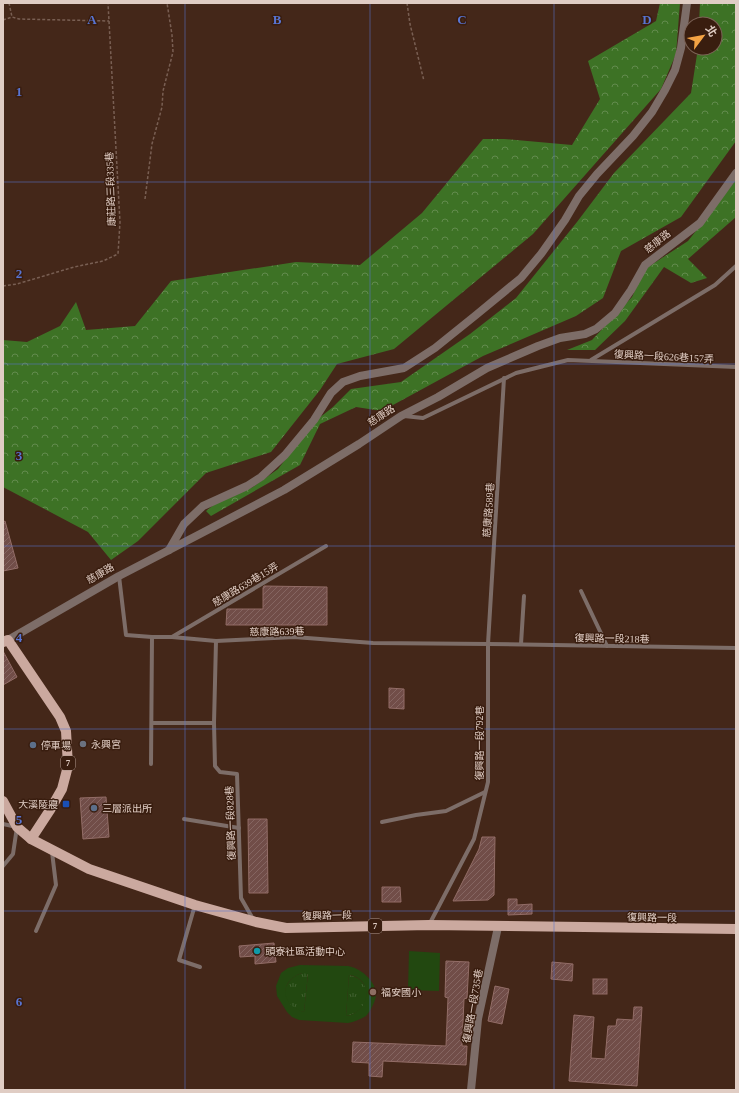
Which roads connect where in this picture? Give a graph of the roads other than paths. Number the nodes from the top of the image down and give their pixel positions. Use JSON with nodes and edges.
{"nodes":[{"id":1,"x":687,"y":3,"type":"edge"},
{"id":2,"x":736,"y":174,"type":"edge"},
{"id":3,"x":736,"y":266,"type":"edge"},
{"id":4,"x":591,"y":361,"type":"junction"},
{"id":5,"x":736,"y":367,"type":"edge"},
{"id":6,"x":504,"y":378,"type":"junction"},
{"id":7,"x":400,"y":416,"type":"junction"},
{"id":8,"x":326,"y":546,"type":"dead end"},
{"id":9,"x":169,"y":550,"type":"junction"},
{"id":10,"x":119,"y":576,"type":"junction"},
{"id":11,"x":582,"y":591,"type":"dead end"},
{"id":12,"x":524,"y":596,"type":"dead end"},
{"id":13,"x":152,"y":637,"type":"junction"},
{"id":14,"x":172,"y":637,"type":"junction"},
{"id":15,"x":216,"y":640,"type":"junction"},
{"id":16,"x":6,"y":641,"type":"edge"},
{"id":17,"x":488,"y":644,"type":"junction"},
{"id":18,"x":521,"y":644,"type":"junction"},
{"id":19,"x":607,"y":646,"type":"junction"},
{"id":20,"x":736,"y":648,"type":"edge"},
{"id":21,"x":152,"y":723,"type":"junction"},
{"id":22,"x":214,"y":723,"type":"junction"},
{"id":23,"x":150,"y":764,"type":"dead end"},
{"id":24,"x":485,"y":792,"type":"junction"},
{"id":25,"x":3,"y":801,"type":"edge"},
{"id":26,"x":184,"y":819,"type":"dead end"},
{"id":27,"x":382,"y":822,"type":"dead end"},
{"id":28,"x":3,"y":824,"type":"edge"},
{"id":29,"x":18,"y":827,"type":"junction"},
{"id":30,"x":239,"y":828,"type":"junction"},
{"id":31,"x":31,"y":839,"type":"junction"},
{"id":32,"x":52,"y":850,"type":"junction"},
{"id":33,"x":3,"y":866,"type":"edge"},
{"id":34,"x":195,"y":905,"type":"junction"},
{"id":35,"x":256,"y":922,"type":"junction"},
{"id":36,"x":429,"y":926,"type":"junction"},
{"id":37,"x":498,"y":926,"type":"junction"},
{"id":38,"x":736,"y":930,"type":"edge"},
{"id":39,"x":36,"y":931,"type":"dead end"},
{"id":40,"x":200,"y":967,"type":"dead end"},
{"id":41,"x":471,"y":1090,"type":"edge"}],
"edges":[{"from":1,"to":9,"type":"street"},
{"from":2,"to":7,"type":"street","name":"慈康路"},
{"from":3,"to":4,"type":"lane"},
{"from":4,"to":5,"type":"lane","name":"復興路一段626巷157弄"},
{"from":4,"to":6,"type":"lane"},
{"from":6,"to":7,"type":"lane"},
{"from":6,"to":17,"type":"lane","name":"慈康路589巷"},
{"from":7,"to":9,"type":"street","name":"慈康路"},
{"from":8,"to":14,"type":"lane","name":"慈康路639巷15弄"},
{"from":9,"to":10,"type":"street","name":"慈康路"},
{"from":10,"to":13,"type":"lane","name":"慈康路639巷"},
{"from":10,"to":16,"type":"street","name":"慈康路"},
{"from":11,"to":19,"type":"lane"},
{"from":12,"to":18,"type":"lane"},
{"from":13,"to":14,"type":"lane","name":"慈康路639巷"},
{"from":13,"to":21,"type":"lane"},
{"from":14,"to":15,"type":"lane","name":"慈康路639巷"},
{"from":15,"to":17,"type":"lane","name":"慈康路639巷"},
{"from":15,"to":22,"type":"lane","name":"復興路一段828巷"},
{"from":16,"to":31,"type":"main road","number":"7"},
{"from":17,"to":18,"type":"lane","name":"復興路一段218巷"},
{"from":17,"to":24,"type":"lane","name":"復興路一段792巷"},
{"from":18,"to":19,"type":"lane","name":"復興路一段218巷"},
{"from":19,"to":20,"type":"lane","name":"復興路一段218巷"},
{"from":21,"to":22,"type":"lane"},
{"from":21,"to":23,"type":"lane"},
{"from":22,"to":30,"type":"lane","name":"復興路一段828巷"},
{"from":24,"to":27,"type":"lane"},
{"from":24,"to":36,"type":"lane","name":"復興路一段792巷"},
{"from":25,"to":29,"type":"main road","name":"復興路一段","number":"7"},
{"from":26,"to":30,"type":"lane"},
{"from":28,"to":29,"type":"lane"},
{"from":29,"to":31,"type":"main road","name":"復興路一段","number":"7"},
{"from":29,"to":33,"type":"lane"},
{"from":30,"to":35,"type":"lane","name":"復興路一段828巷"},
{"from":31,"to":32,"type":"main road","name":"復興路一段","number":"7"},
{"from":32,"to":34,"type":"main road","name":"復興路一段","number":"7"},
{"from":32,"to":39,"type":"lane"},
{"from":34,"to":35,"type":"main road","name":"復興路一段","number":"7"},
{"from":34,"to":40,"type":"lane"},
{"from":35,"to":36,"type":"main road","name":"復興路一段","number":"7"},
{"from":36,"to":37,"type":"main road","name":"復興路一段","number":"7"},
{"from":37,"to":38,"type":"main road","name":"復興路一段","number":"7"},
{"from":37,"to":41,"type":"street","name":"復興路一段735巷"}]}
